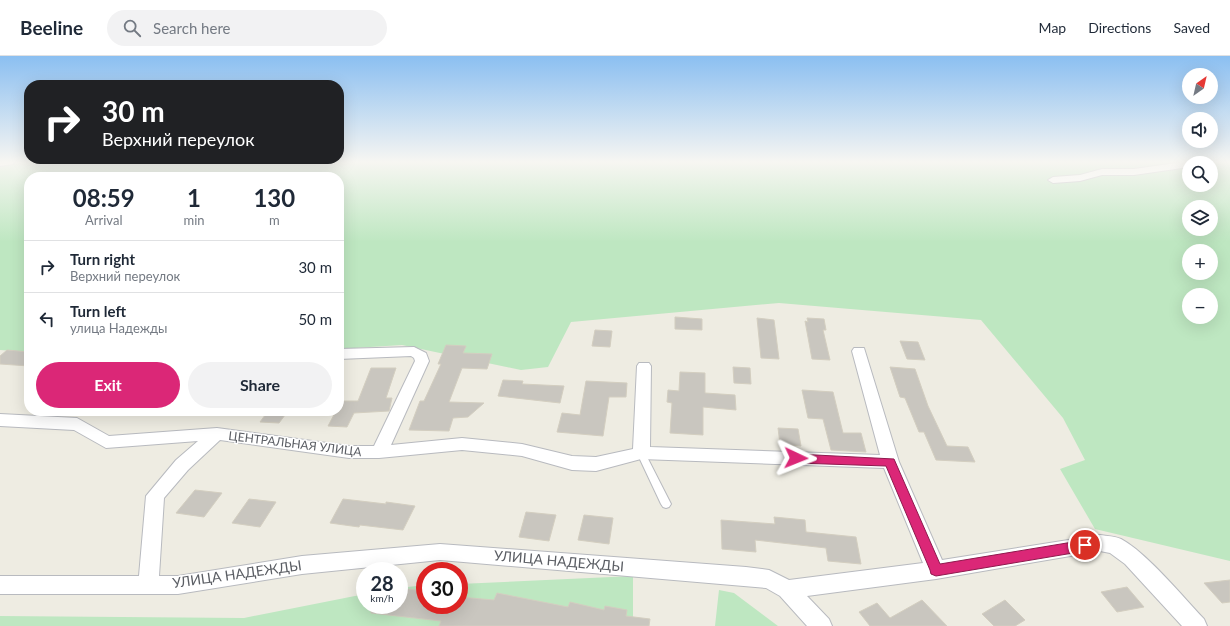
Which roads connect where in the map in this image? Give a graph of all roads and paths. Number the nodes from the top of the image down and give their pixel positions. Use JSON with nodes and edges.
{"nodes":[{"id":1,"x":859,"y":351,"type":"dead end"},
{"id":2,"x":344,"y":354,"type":"edge"},
{"id":3,"x":644,"y":366,"type":"dead end"},
{"id":4,"x":0,"y":420,"type":"edge"},
{"id":5,"x":217,"y":434,"type":"junction"},
{"id":6,"x":379,"y":452,"type":"junction"},
{"id":7,"x":641,"y":453,"type":"junction"},
{"id":8,"x":890,"y":462,"type":"junction"},
{"id":9,"x":666,"y":504,"type":"dead end"},
{"id":10,"x":936,"y":570,"type":"junction"},
{"id":11,"x":0,"y":585,"type":"edge"},
{"id":12,"x":148,"y":585,"type":"junction"},
{"id":13,"x":787,"y":590,"type":"junction"},
{"id":14,"x":821,"y":626,"type":"edge"},
{"id":15,"x":1196,"y":626,"type":"edge"}],
"edges":[{"from":1,"to":8,"type":"street"},
{"from":2,"to":6,"type":"street"},
{"from":3,"to":7,"type":"street"},
{"from":4,"to":5,"type":"street","name":"ЦЕНТРАЛЬНАЯ УЛИЦА"},
{"from":5,"to":6,"type":"street","name":"ЦЕНТРАЛЬНАЯ УЛИЦА"},
{"from":5,"to":12,"type":"street"},
{"from":6,"to":7,"type":"street","name":"ЦЕНТРАЛЬНАЯ УЛИЦА"},
{"from":7,"to":8,"type":"street","name":"ЦЕНТРАЛЬНАЯ УЛИЦА"},
{"from":7,"to":9,"type":"lane"},
{"from":8,"to":10,"type":"street"},
{"from":10,"to":13,"type":"street"},
{"from":10,"to":15,"type":"street"},
{"from":11,"to":12,"type":"street","name":"УЛИЦА НАДЕЖДЫ"},
{"from":12,"to":13,"type":"street","name":"УЛИЦА НАДЕЖДЫ"},
{"from":13,"to":14,"type":"street"}]}
